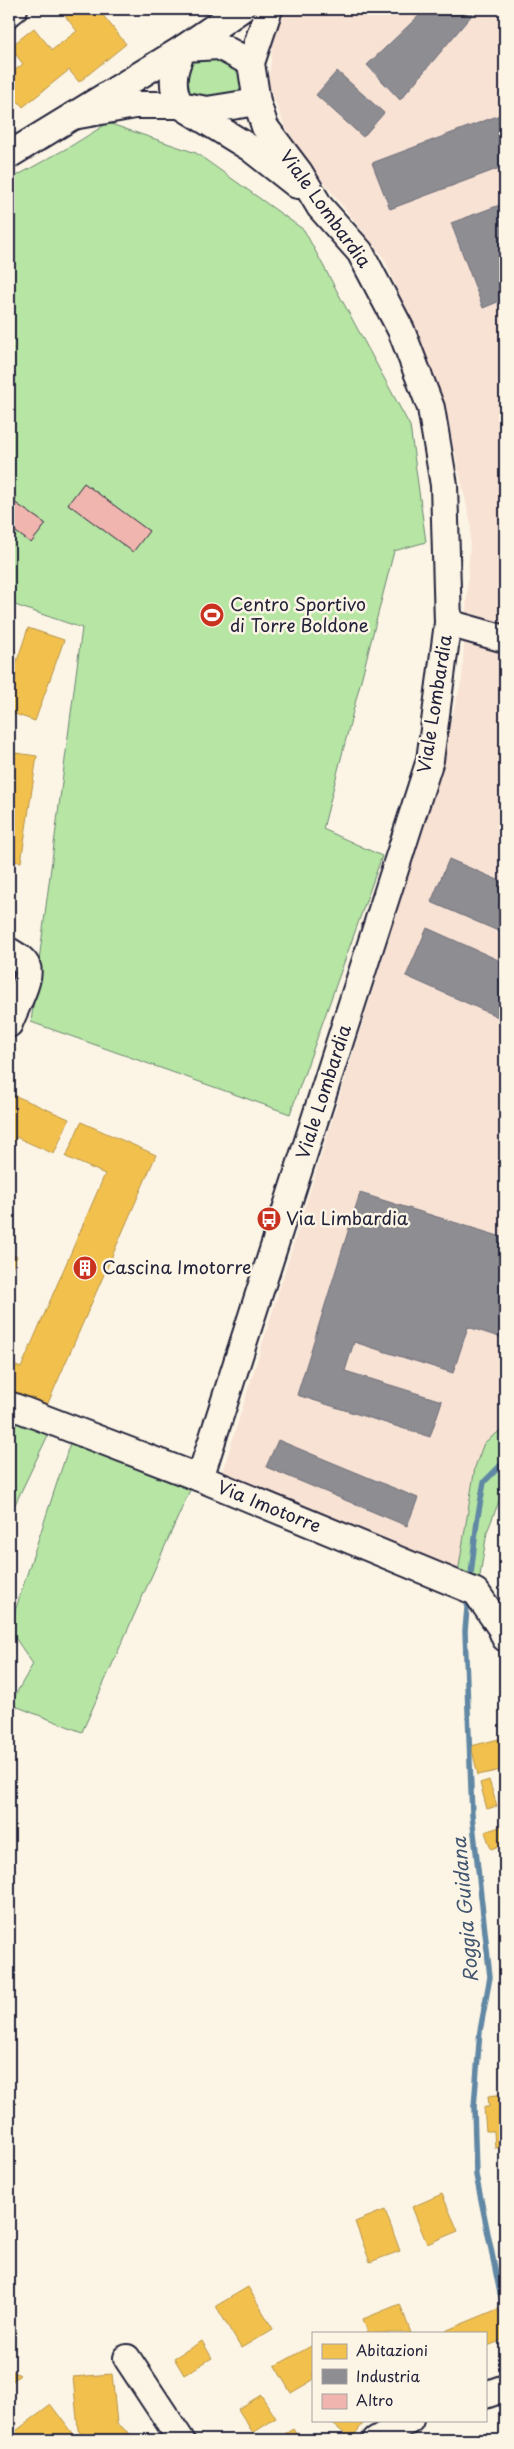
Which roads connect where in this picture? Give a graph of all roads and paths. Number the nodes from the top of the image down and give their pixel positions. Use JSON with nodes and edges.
{"nodes":[{"id":1,"x":14,"y":9,"type":"edge"},
{"id":2,"x":241,"y":9,"type":"edge"},
{"id":3,"x":269,"y":9,"type":"edge"},
{"id":4,"x":9,"y":13,"type":"edge"},
{"id":5,"x":184,"y":48,"type":"junction"},
{"id":6,"x":250,"y":63,"type":"junction"},
{"id":7,"x":257,"y":102,"type":"junction"},
{"id":8,"x":180,"y":105,"type":"junction"},
{"id":9,"x":74,"y":116,"type":"junction"},
{"id":10,"x":9,"y":155,"type":"edge"},
{"id":11,"x":320,"y":207,"type":"junction"},
{"id":12,"x":448,"y":623,"type":"junction"},
{"id":13,"x":505,"y":639,"type":"edge"},
{"id":14,"x":9,"y":951,"type":"edge"},
{"id":15,"x":9,"y":1024,"type":"edge"},
{"id":16,"x":9,"y":1405,"type":"edge"},
{"id":17,"x":200,"y":1478,"type":"junction"},
{"id":18,"x":505,"y":1638,"type":"edge"},
{"id":19,"x":127,"y":2358,"type":"dead end"},
{"id":20,"x":505,"y":2388,"type":"edge"},
{"id":21,"x":486,"y":2395,"type":"edge"},
{"id":22,"x":407,"y":2422,"type":"edge"},
{"id":23,"x":181,"y":2440,"type":"edge"},
{"id":24,"x":376,"y":2440,"type":"edge"}],
"edges":[{"from":1,"to":4,"type":"street"},
{"from":2,"to":5,"type":"street"},
{"from":3,"to":6,"type":"street","name":"Viale Lombardia"},
{"from":5,"to":6,"type":"street"},
{"from":5,"to":8,"type":"street"},
{"from":5,"to":9,"type":"street"},
{"from":6,"to":7,"type":"street","name":"Viale Lombardia"},
{"from":7,"to":8,"type":"street"},
{"from":7,"to":11,"type":"street","name":"Viale Lombardia"},
{"from":8,"to":9,"type":"street"},
{"from":8,"to":11,"type":"street"},
{"from":9,"to":10,"type":"street"},
{"from":11,"to":12,"type":"street","name":"Viale Lombardia"},
{"from":12,"to":13,"type":"street"},
{"from":12,"to":17,"type":"street","name":"Viale Lombardia"},
{"from":14,"to":15,"type":"street"},
{"from":16,"to":17,"type":"street","name":"Via Imotorre"},
{"from":17,"to":18,"type":"street","name":"Via Imotorre"},
{"from":19,"to":23,"type":"street"},
{"from":20,"to":21,"type":"street"},
{"from":22,"to":24,"type":"street"}]}
